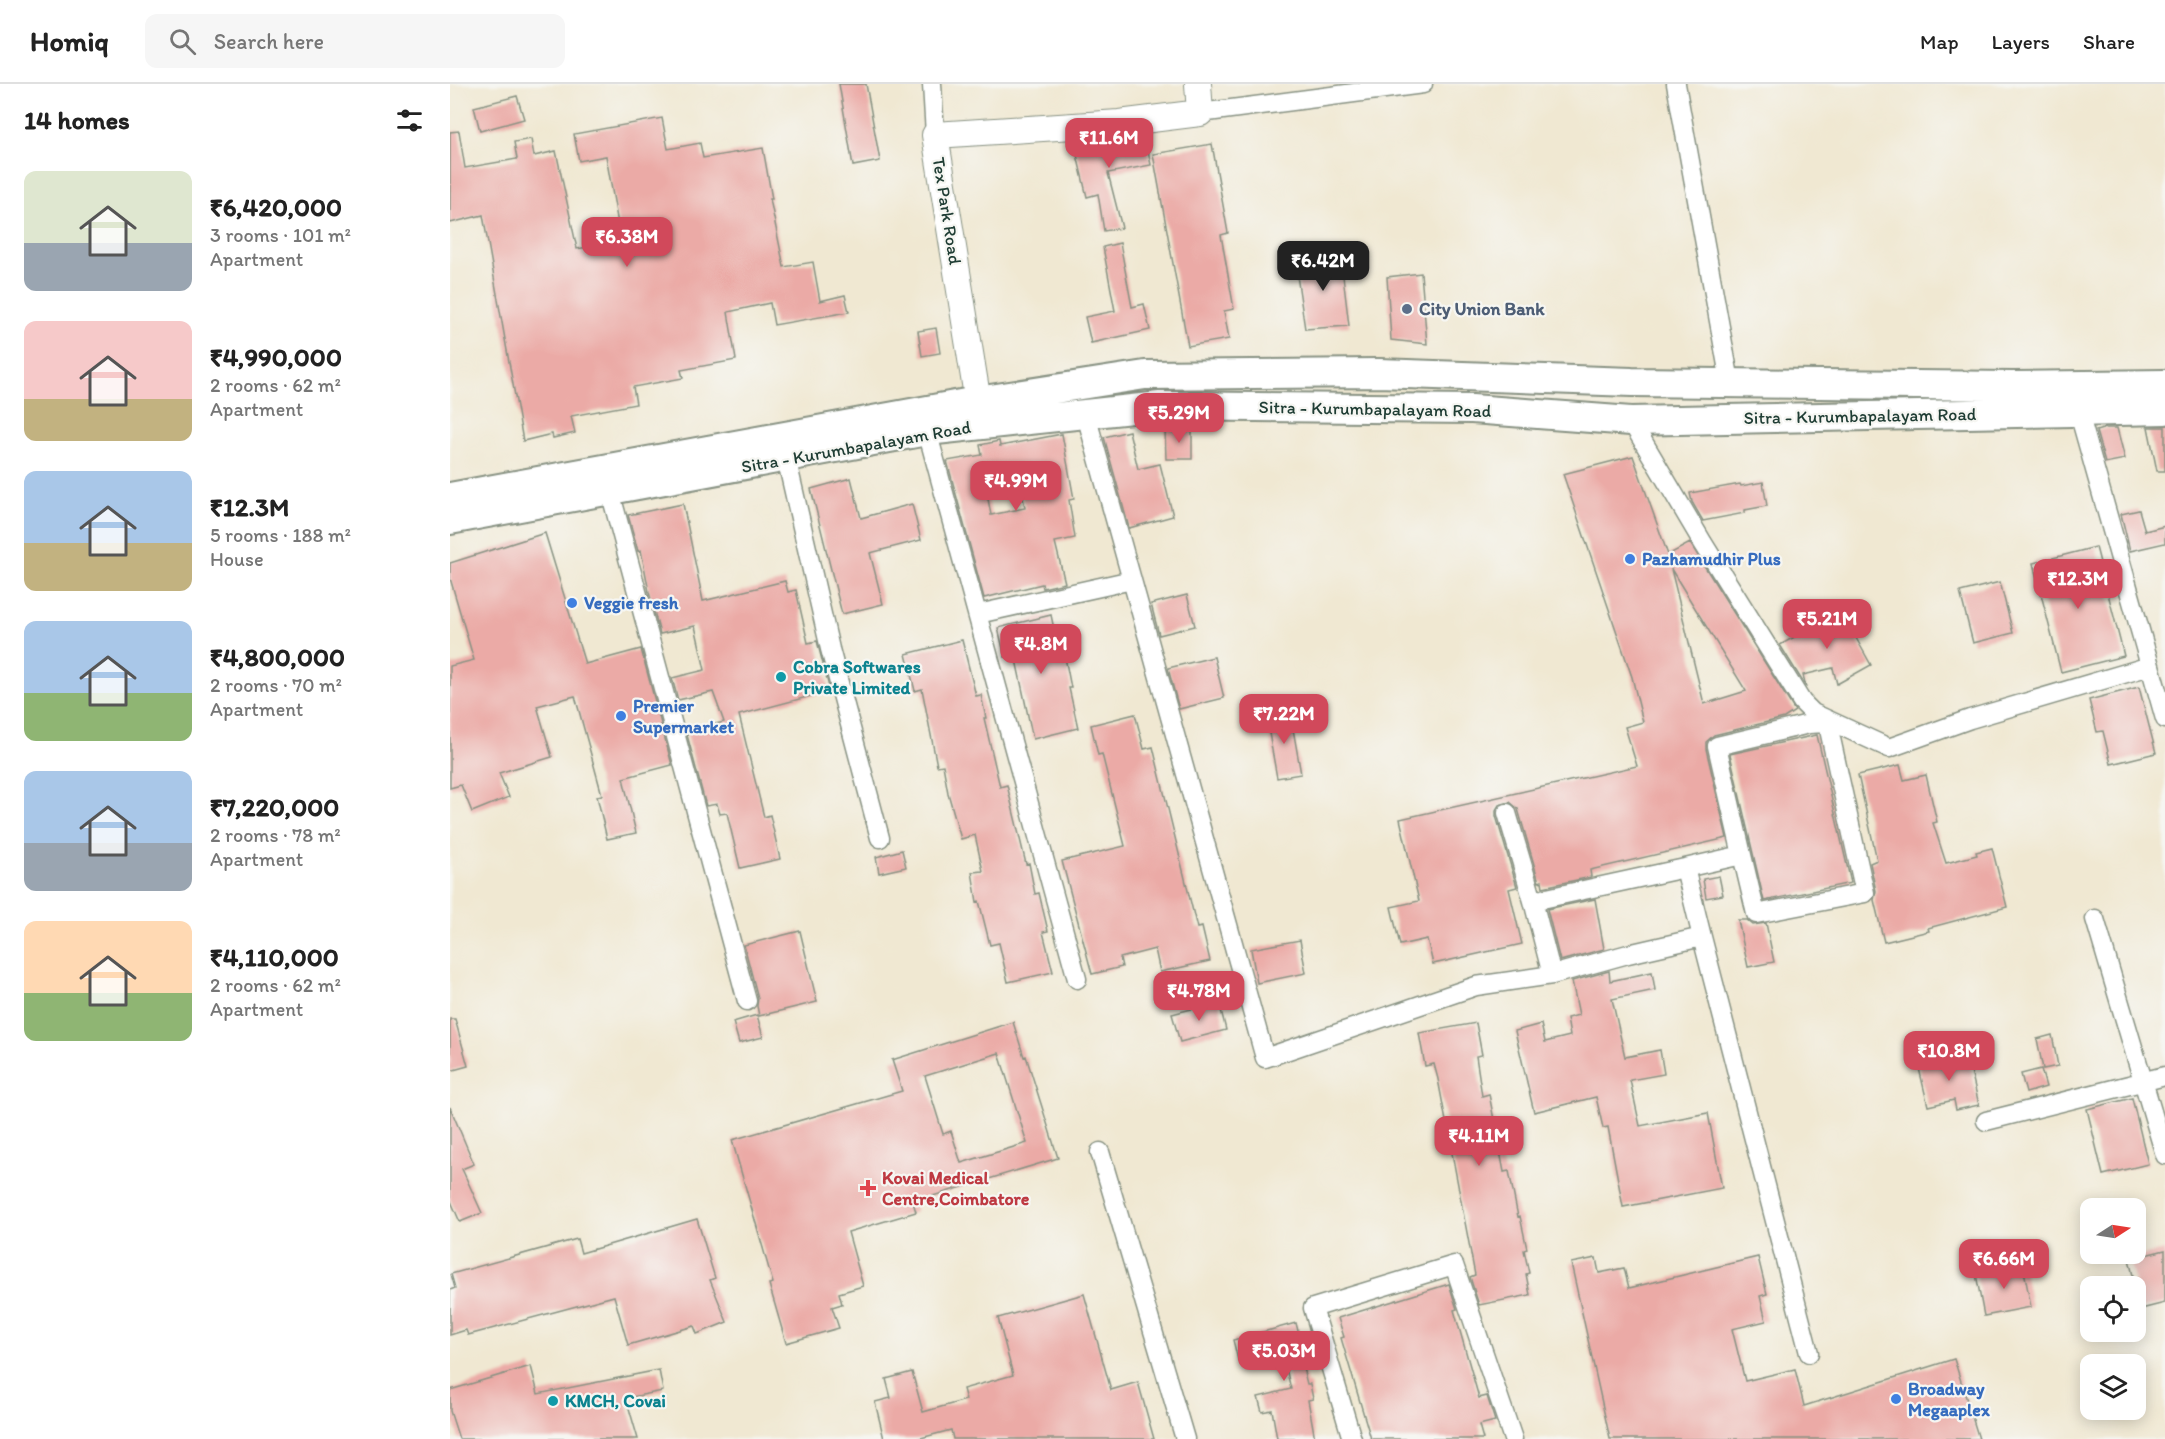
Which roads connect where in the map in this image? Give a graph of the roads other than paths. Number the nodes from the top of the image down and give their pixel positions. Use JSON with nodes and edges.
{"nodes":[{"id":1,"x":932,"y":84,"type":"edge"},
{"id":2,"x":1198,"y":84,"type":"edge"},
{"id":3,"x":1422,"y":84,"type":"edge"},
{"id":4,"x":1676,"y":84,"type":"edge"},
{"id":5,"x":1200,"y":113,"type":"junction"},
{"id":6,"x":935,"y":135,"type":"junction"},
{"id":7,"x":1730,"y":382,"type":"junction"},
{"id":8,"x":2165,"y":384,"type":"edge"},
{"id":9,"x":2165,"y":410,"type":"edge"},
{"id":10,"x":979,"y":413,"type":"junction"},
{"id":11,"x":2079,"y":413,"type":"junction"},
{"id":12,"x":1086,"y":415,"type":"junction"},
{"id":13,"x":1631,"y":421,"type":"junction"},
{"id":14,"x":927,"y":431,"type":"junction"},
{"id":15,"x":786,"y":457,"type":"junction"},
{"id":16,"x":610,"y":491,"type":"junction"},
{"id":17,"x":450,"y":497,"type":"edge"},
{"id":18,"x":450,"y":520,"type":"edge"},
{"id":19,"x":1132,"y":580,"type":"junction"},
{"id":20,"x":978,"y":614,"type":"junction"},
{"id":21,"x":2150,"y":666,"type":"junction"},
{"id":22,"x":2165,"y":719,"type":"edge"},
{"id":23,"x":1507,"y":813,"type":"dead end"},
{"id":24,"x":880,"y":838,"type":"dead end"},
{"id":25,"x":1743,"y":855,"type":"junction"},
{"id":26,"x":1685,"y":868,"type":"junction"},
{"id":27,"x":1533,"y":901,"type":"junction"},
{"id":28,"x":2096,"y":919,"type":"dead end"},
{"id":29,"x":1702,"y":937,"type":"junction"},
{"id":30,"x":1552,"y":975,"type":"junction"},
{"id":31,"x":1077,"y":979,"type":"dead end"},
{"id":32,"x":747,"y":1001,"type":"dead end"},
{"id":33,"x":2165,"y":1076,"type":"edge"},
{"id":34,"x":2145,"y":1081,"type":"junction"},
{"id":35,"x":1986,"y":1121,"type":"dead end"},
{"id":36,"x":1100,"y":1152,"type":"dead end"},
{"id":37,"x":2165,"y":1155,"type":"edge"},
{"id":38,"x":1809,"y":1353,"type":"dead end"},
{"id":39,"x":1185,"y":1439,"type":"edge"},
{"id":40,"x":1352,"y":1439,"type":"edge"},
{"id":41,"x":1513,"y":1439,"type":"edge"}],
"edges":[{"from":1,"to":6,"type":"street"},
{"from":2,"to":5,"type":"street"},
{"from":3,"to":5,"type":"street"},
{"from":4,"to":7,"type":"street"},
{"from":5,"to":6,"type":"street","name":"Tex Park Road"},
{"from":6,"to":10,"type":"street","name":"Tex Park Road"},
{"from":7,"to":8,"type":"main road"},
{"from":7,"to":10,"type":"main road"},
{"from":9,"to":11,"type":"main road","name":"Sitra - Kurumbapalayam Road"},
{"from":10,"to":12,"type":"main road","name":"Sitra - Kurumbapalayam Road"},
{"from":10,"to":14,"type":"main road","name":"Sitra - Kurumbapalayam Road"},
{"from":10,"to":17,"type":"main road","name":"Sitra - Kurumbapalayam Road"},
{"from":11,"to":13,"type":"main road","name":"Sitra - Kurumbapalayam Road"},
{"from":11,"to":21,"type":"street"},
{"from":12,"to":13,"type":"main road","name":"Sitra - Kurumbapalayam Road"},
{"from":12,"to":19,"type":"street"},
{"from":13,"to":21,"type":"street"},
{"from":14,"to":15,"type":"main road","name":"Sitra - Kurumbapalayam Road"},
{"from":14,"to":20,"type":"street"},
{"from":15,"to":16,"type":"main road","name":"Sitra - Kurumbapalayam Road"},
{"from":15,"to":24,"type":"street"},
{"from":16,"to":18,"type":"main road","name":"Sitra - Kurumbapalayam Road"},
{"from":16,"to":32,"type":"street"},
{"from":19,"to":20,"type":"street"},
{"from":19,"to":30,"type":"street"},
{"from":20,"to":31,"type":"street"},
{"from":21,"to":22,"type":"street"},
{"from":23,"to":27,"type":"street"},
{"from":25,"to":25,"type":"street"},
{"from":25,"to":26,"type":"street"},
{"from":26,"to":27,"type":"street"},
{"from":26,"to":29,"type":"street"},
{"from":27,"to":30,"type":"street"},
{"from":28,"to":34,"type":"street"},
{"from":29,"to":30,"type":"street"},
{"from":29,"to":38,"type":"street"},
{"from":33,"to":34,"type":"street"},
{"from":34,"to":35,"type":"street"},
{"from":34,"to":37,"type":"street"},
{"from":36,"to":39,"type":"street"},
{"from":40,"to":41,"type":"street"}]}
